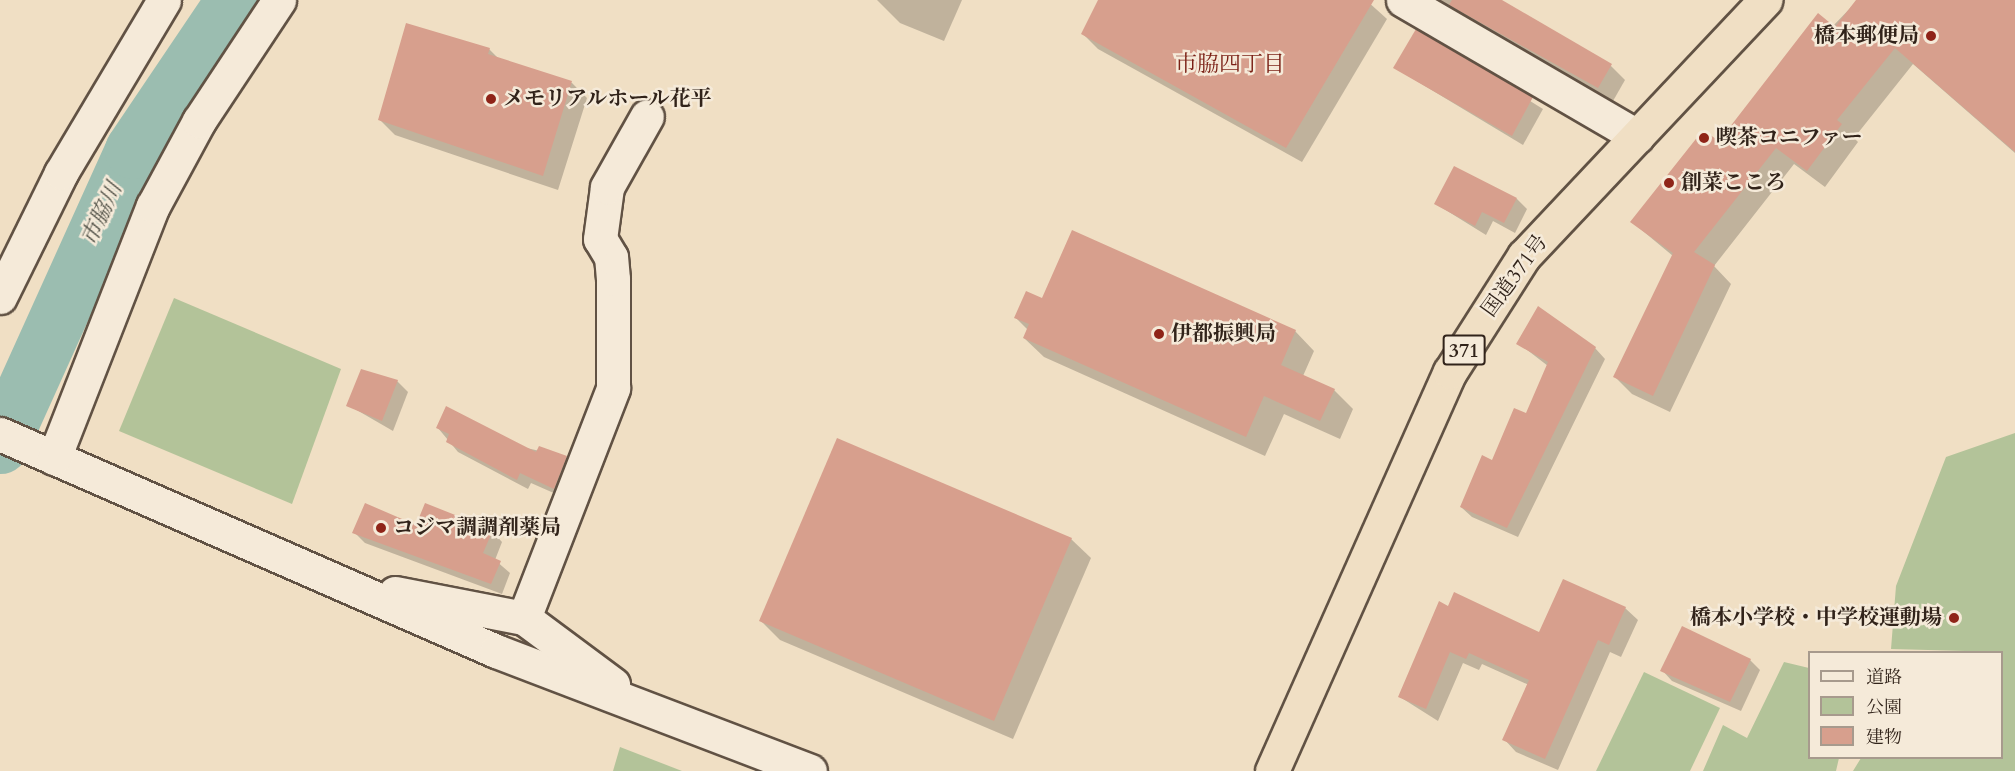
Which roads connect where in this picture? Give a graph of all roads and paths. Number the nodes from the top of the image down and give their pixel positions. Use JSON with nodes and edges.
{"nodes":[{"id":1,"x":164,"y":0,"type":"edge"},
{"id":2,"x":279,"y":0,"type":"edge"},
{"id":3,"x":1403,"y":0,"type":"edge"},
{"id":4,"x":1765,"y":0,"type":"edge"},
{"id":5,"x":647,"y":116,"type":"dead end"},
{"id":6,"x":1637,"y":136,"type":"junction"},
{"id":7,"x":0,"y":297,"type":"edge"},
{"id":8,"x":0,"y":435,"type":"edge"},
{"id":9,"x":54,"y":458,"type":"junction"},
{"id":10,"x":334,"y":580,"type":"junction"},
{"id":11,"x":524,"y":618,"type":"junction"},
{"id":12,"x":649,"y":710,"type":"junction"},
{"id":13,"x":810,"y":771,"type":"edge"},
{"id":14,"x":1272,"y":771,"type":"edge"}],
"edges":[{"from":1,"to":7,"type":"street"},
{"from":2,"to":9,"type":"street"},
{"from":3,"to":6,"type":"street"},
{"from":4,"to":6,"type":"highway","name":"国道371号","number":"371"},
{"from":5,"to":11,"type":"street"},
{"from":6,"to":14,"type":"highway","name":"国道371号","number":"371"},
{"from":8,"to":9,"type":"street"},
{"from":9,"to":10,"type":"street"},
{"from":10,"to":11,"type":"street"},
{"from":10,"to":12,"type":"street"},
{"from":11,"to":12,"type":"street"},
{"from":12,"to":13,"type":"street"}]}
